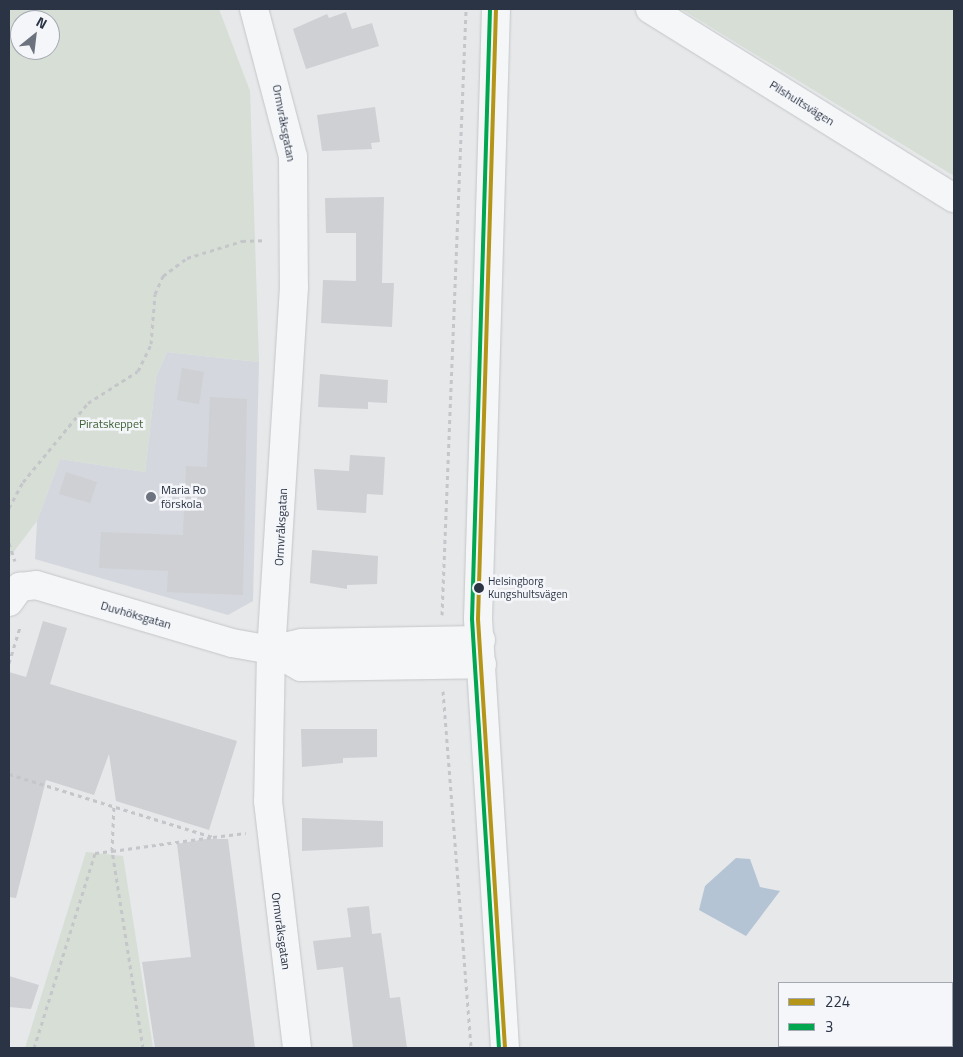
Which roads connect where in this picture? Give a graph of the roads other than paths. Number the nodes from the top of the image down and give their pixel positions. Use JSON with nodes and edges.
{"nodes":[{"id":1,"x":254,"y":9,"type":"edge"},
{"id":2,"x":496,"y":9,"type":"edge"},
{"id":3,"x":650,"y":9,"type":"edge"},
{"id":4,"x":954,"y":198,"type":"edge"},
{"id":5,"x":16,"y":610,"type":"edge"},
{"id":6,"x":271,"y":650,"type":"junction"},
{"id":7,"x":481,"y":652,"type":"junction"},
{"id":8,"x":297,"y":1048,"type":"edge"},
{"id":9,"x":505,"y":1048,"type":"edge"}],
"edges":[{"from":1,"to":6,"type":"street","name":"Ormvråksgatan"},
{"from":2,"to":7,"type":"street"},
{"from":3,"to":4,"type":"street","name":"Pilshultsvägen"},
{"from":5,"to":6,"type":"street","name":"Duvhöksgatan"},
{"from":6,"to":7,"type":"street","name":"Duvhöksgatan"},
{"from":6,"to":8,"type":"street","name":"Ormvråksgatan"},
{"from":7,"to":9,"type":"street"}]}
